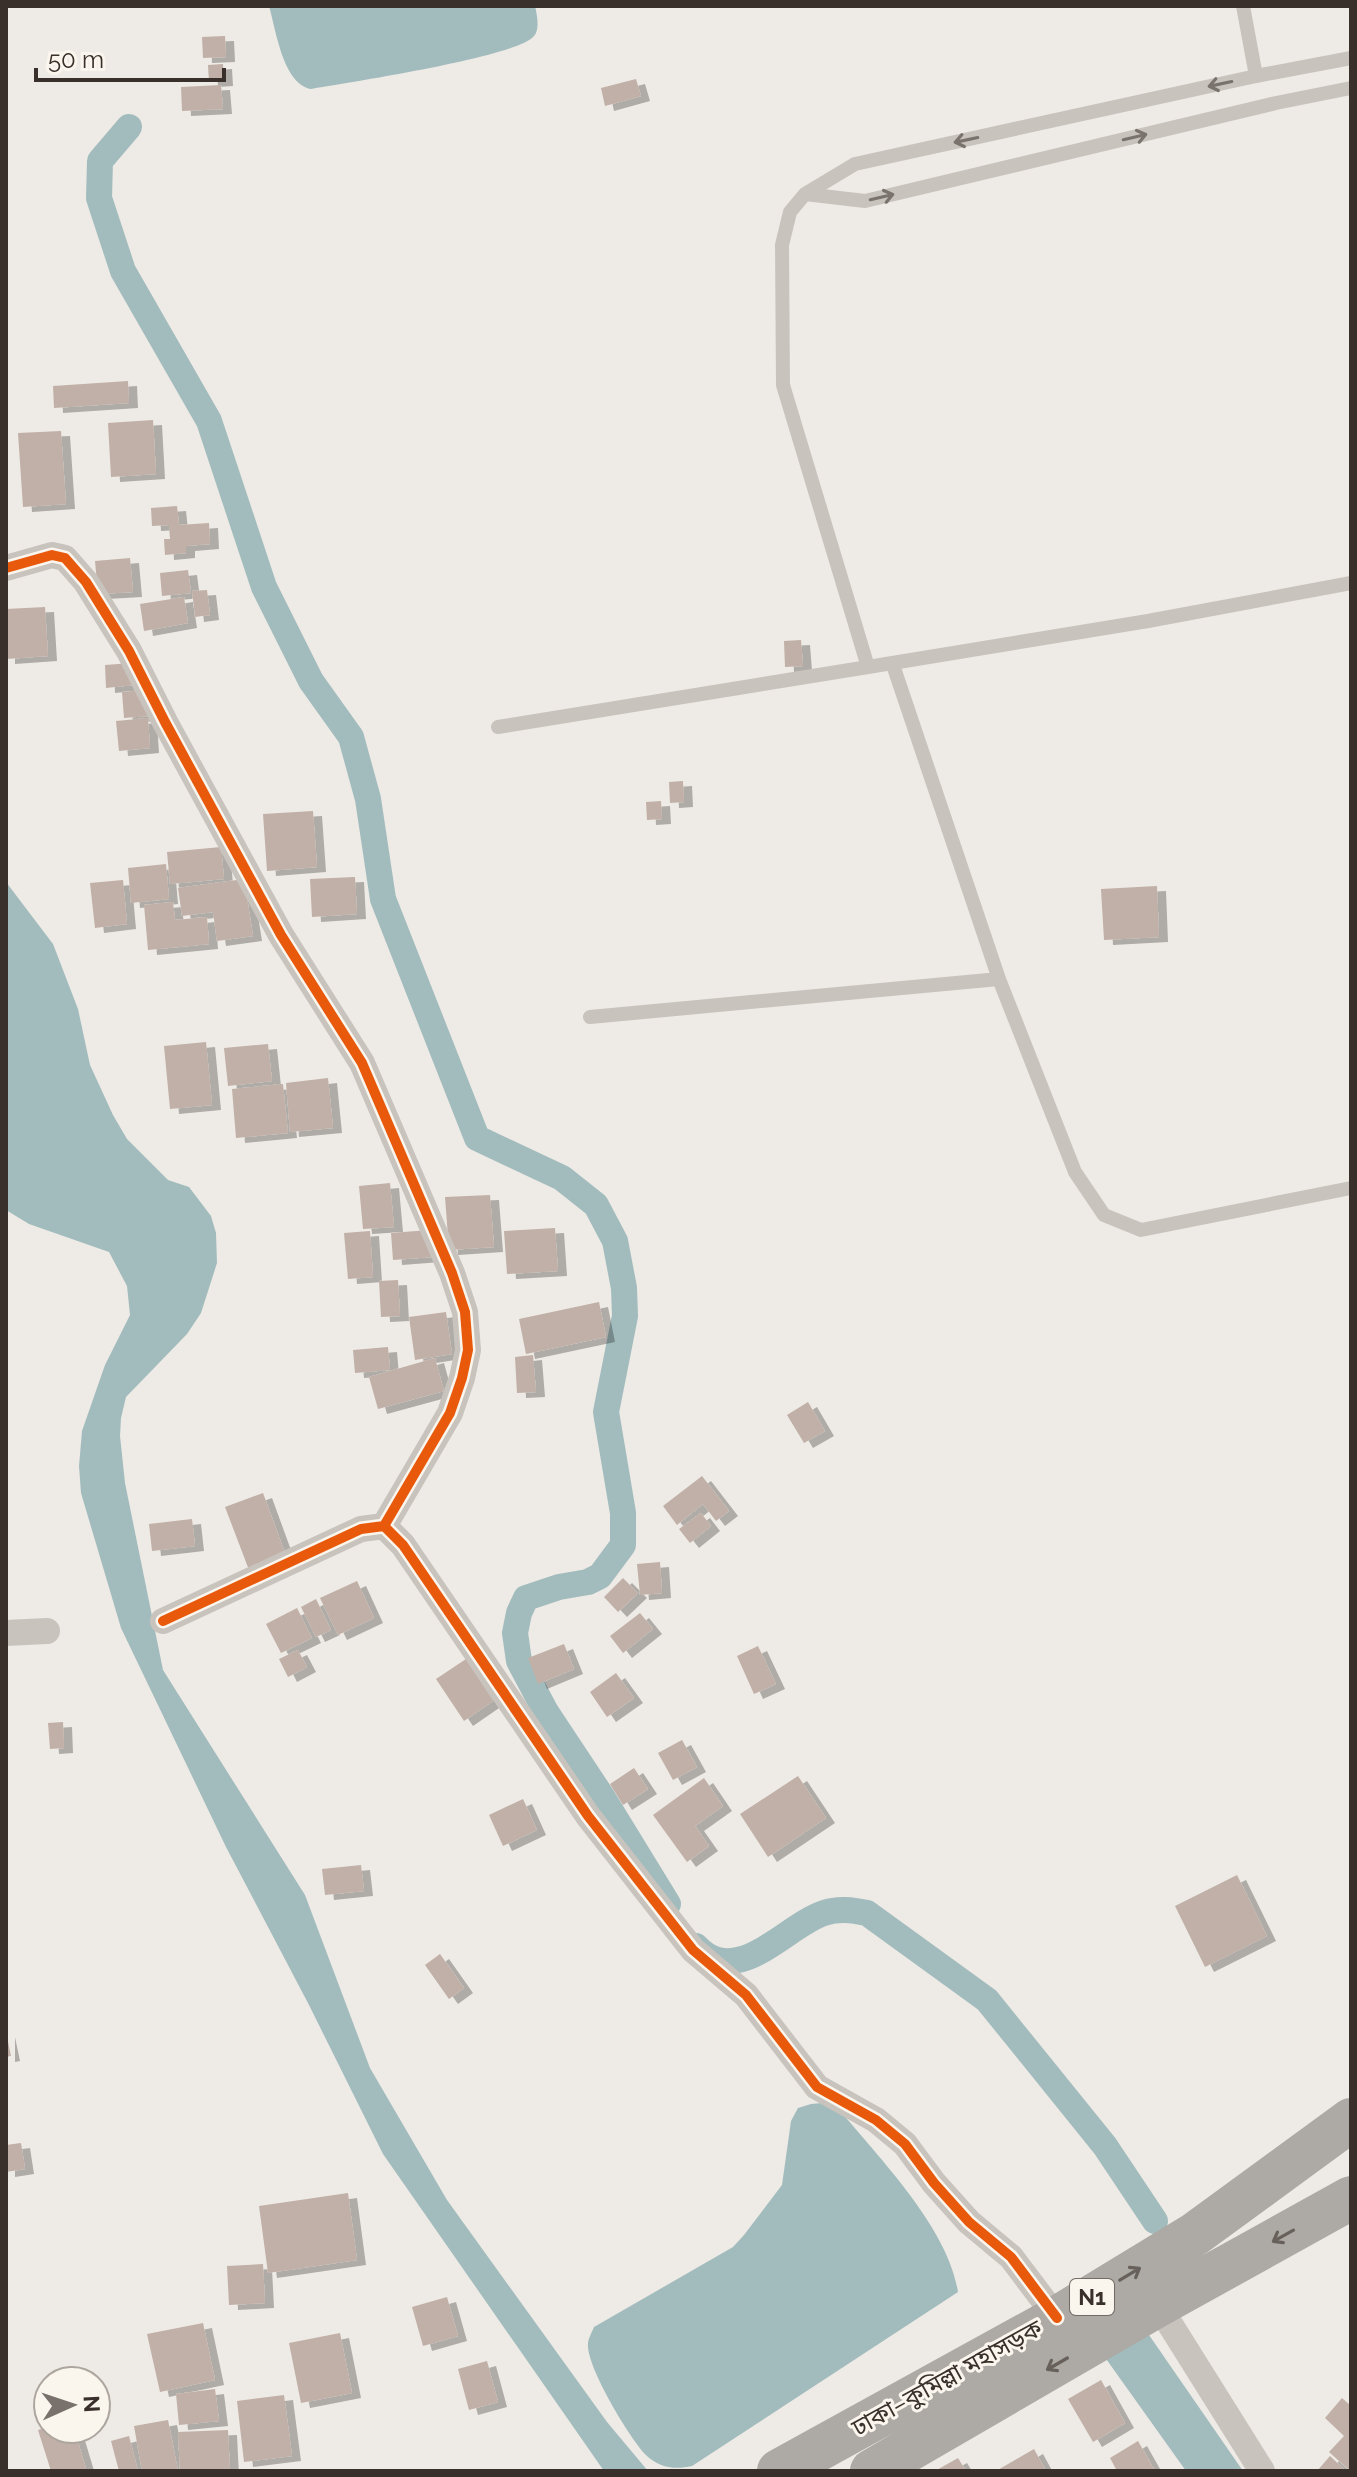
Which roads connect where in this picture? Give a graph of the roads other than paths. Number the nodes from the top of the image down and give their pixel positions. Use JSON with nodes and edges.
{"nodes":[{"id":1,"x":1243,"y":6,"type":"edge"},
{"id":2,"x":1351,"y":58,"type":"edge"},
{"id":3,"x":1256,"y":76,"type":"junction"},
{"id":4,"x":1351,"y":88,"type":"edge"},
{"id":5,"x":805,"y":194,"type":"junction"},
{"id":6,"x":6,"y":568,"type":"edge"},
{"id":7,"x":1351,"y":583,"type":"edge"},
{"id":8,"x":893,"y":665,"type":"junction"},
{"id":9,"x":868,"y":667,"type":"junction"},
{"id":10,"x":498,"y":727,"type":"dead end"},
{"id":11,"x":999,"y":979,"type":"junction"},
{"id":12,"x":590,"y":1017,"type":"dead end"},
{"id":13,"x":1351,"y":1188,"type":"edge"},
{"id":14,"x":384,"y":1526,"type":"junction"},
{"id":15,"x":163,"y":1621,"type":"dead end"},
{"id":16,"x":47,"y":1631,"type":"dead end"},
{"id":17,"x":6,"y":1633,"type":"edge"},
{"id":18,"x":1351,"y":2120,"type":"edge"},
{"id":19,"x":1351,"y":2198,"type":"edge"},
{"id":20,"x":1158,"y":2305,"type":"junction"},
{"id":21,"x":1057,"y":2318,"type":"junction"},
{"id":22,"x":779,"y":2471,"type":"edge"},
{"id":23,"x":872,"y":2471,"type":"edge"},
{"id":24,"x":1262,"y":2471,"type":"edge"}],
"edges":[{"from":1,"to":3,"type":"lane"},
{"from":2,"to":3,"type":"lane"},
{"from":3,"to":5,"type":"lane","one_way":true},
{"from":5,"to":4,"type":"lane","one_way":true},
{"from":5,"to":9,"type":"lane"},
{"from":6,"to":14,"type":"street"},
{"from":7,"to":8,"type":"lane"},
{"from":8,"to":9,"type":"lane"},
{"from":8,"to":11,"type":"lane"},
{"from":9,"to":10,"type":"lane"},
{"from":11,"to":12,"type":"lane"},
{"from":11,"to":13,"type":"lane"},
{"from":14,"to":15,"type":"street"},
{"from":14,"to":21,"type":"street"},
{"from":16,"to":17,"type":"street"},
{"from":21,"to":18,"type":"highway","name":"ঢাকা–কুমিল্লা মহাসড়ক","number":"N1","one_way":true},
{"from":19,"to":20,"type":"highway","name":"ঢাকা–কুমিল্লা মহাসড়ক","number":"N1","one_way":true},
{"from":20,"to":23,"type":"highway","name":"ঢাকা–কুমিল্লা মহাসড়ক","number":"N1","one_way":true},
{"from":20,"to":24,"type":"street"},
{"from":21,"to":22,"type":"highway","name":"ঢাকা–কুমিল্লা মহাসড়ক","number":"N1"}]}
